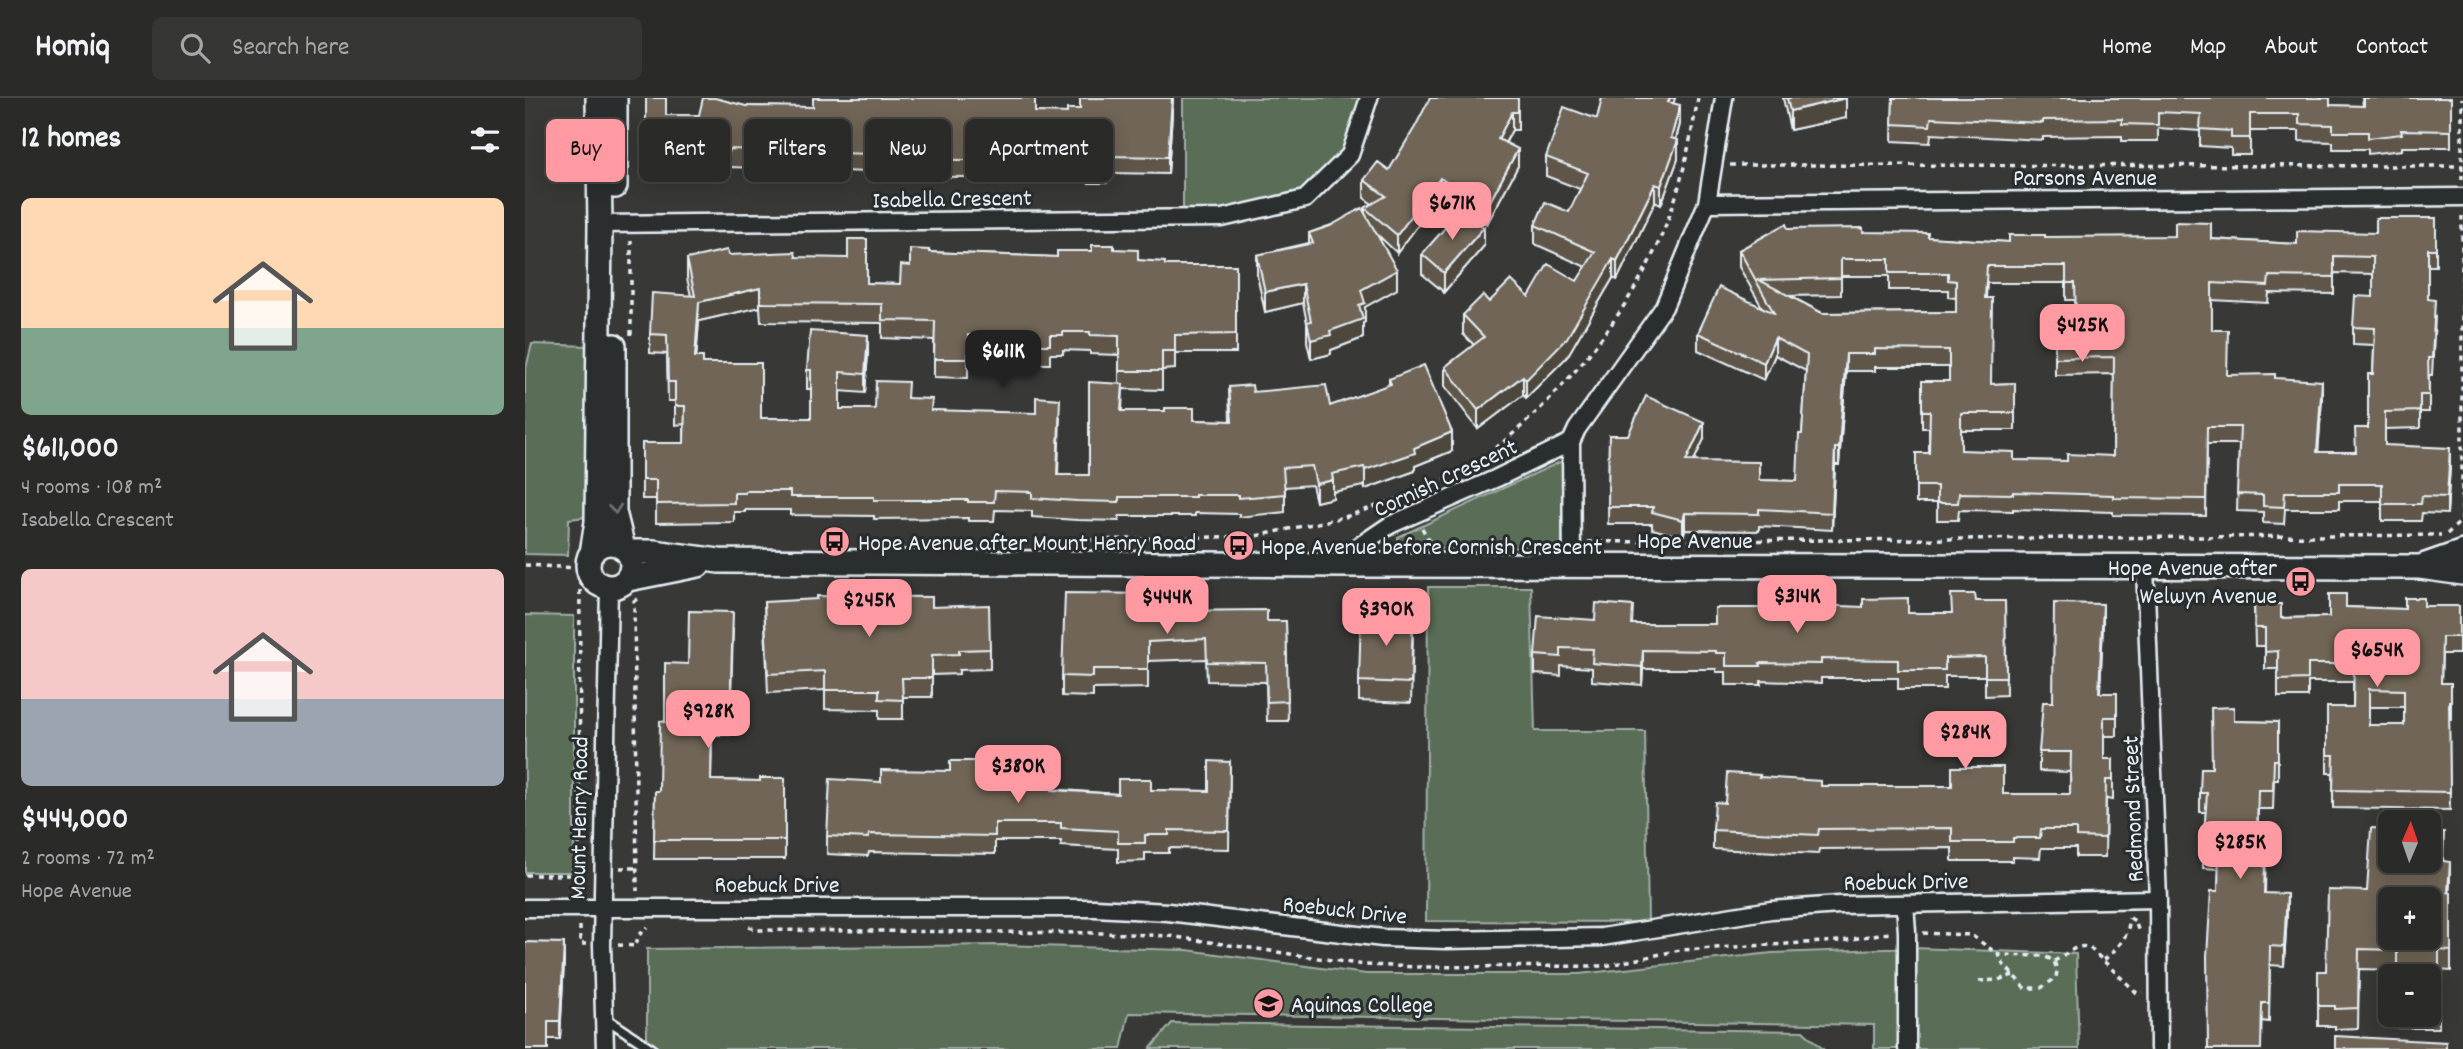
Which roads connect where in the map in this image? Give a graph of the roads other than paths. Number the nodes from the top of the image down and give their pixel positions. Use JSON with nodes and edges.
{"nodes":[{"id":1,"x":598,"y":98,"type":"edge"},
{"id":2,"x":615,"y":98,"type":"edge"},
{"id":3,"x":1369,"y":98,"type":"edge"},
{"id":4,"x":1724,"y":98,"type":"edge"},
{"id":5,"x":2463,"y":197,"type":"edge"},
{"id":6,"x":1707,"y":203,"type":"junction"},
{"id":7,"x":615,"y":223,"type":"junction"},
{"id":8,"x":1571,"y":442,"type":"junction"},
{"id":9,"x":626,"y":550,"type":"junction"},
{"id":10,"x":2463,"y":552,"type":"edge"},
{"id":11,"x":585,"y":561,"type":"junction"},
{"id":12,"x":719,"y":561,"type":"junction"},
{"id":13,"x":1348,"y":565,"type":"junction"},
{"id":14,"x":1572,"y":566,"type":"junction"},
{"id":15,"x":2145,"y":567,"type":"junction"},
{"id":16,"x":2420,"y":567,"type":"junction"},
{"id":17,"x":2463,"y":573,"type":"edge"},
{"id":18,"x":627,"y":586,"type":"junction"},
{"id":19,"x":2158,"y":899,"type":"junction"},
{"id":20,"x":1905,"y":904,"type":"junction"},
{"id":21,"x":525,"y":908,"type":"edge"},
{"id":22,"x":603,"y":908,"type":"junction"},
{"id":23,"x":605,"y":1018,"type":"junction"},
{"id":24,"x":605,"y":1049,"type":"edge"},
{"id":25,"x":652,"y":1049,"type":"edge"},
{"id":26,"x":1907,"y":1049,"type":"edge"},
{"id":27,"x":2159,"y":1049,"type":"edge"}],
"edges":[{"from":1,"to":7,"type":"street"},
{"from":2,"to":7,"type":"street"},
{"from":3,"to":7,"type":"street","name":"Isabella Crescent"},
{"from":4,"to":6,"type":"street"},
{"from":5,"to":6,"type":"street","name":"Parsons Avenue"},
{"from":6,"to":8,"type":"street"},
{"from":7,"to":9,"type":"street","one_way":true},
{"from":7,"to":11,"type":"street"},
{"from":8,"to":13,"type":"street","name":"Cornish Crescent"},
{"from":8,"to":14,"type":"street"},
{"from":9,"to":11,"type":"street"},
{"from":9,"to":12,"type":"street","name":"Hope Avenue"},
{"from":9,"to":18,"type":"street"},
{"from":10,"to":16,"type":"street","name":"Hope Avenue"},
{"from":11,"to":18,"type":"street"},
{"from":12,"to":13,"type":"street","name":"Hope Avenue"},
{"from":12,"to":18,"type":"street","name":"Hope Avenue"},
{"from":13,"to":14,"type":"street","name":"Hope Avenue"},
{"from":14,"to":15,"type":"street","name":"Hope Avenue"},
{"from":15,"to":16,"type":"street","name":"Hope Avenue"},
{"from":15,"to":19,"type":"street","name":"Redmond Street"},
{"from":16,"to":17,"type":"street","name":"Hope Avenue"},
{"from":18,"to":22,"type":"street","name":"Mount Henry Road"},
{"from":19,"to":20,"type":"street","name":"Roebuck Drive"},
{"from":19,"to":27,"type":"street","name":"Redmond Street"},
{"from":20,"to":22,"type":"street","name":"Roebuck Drive"},
{"from":20,"to":26,"type":"street"},
{"from":21,"to":22,"type":"street","name":"Roebuck Drive"},
{"from":22,"to":23,"type":"street","name":"Mount Henry Road"},
{"from":23,"to":24,"type":"street","name":"Mount Henry Road"},
{"from":23,"to":25,"type":"lane"}]}
